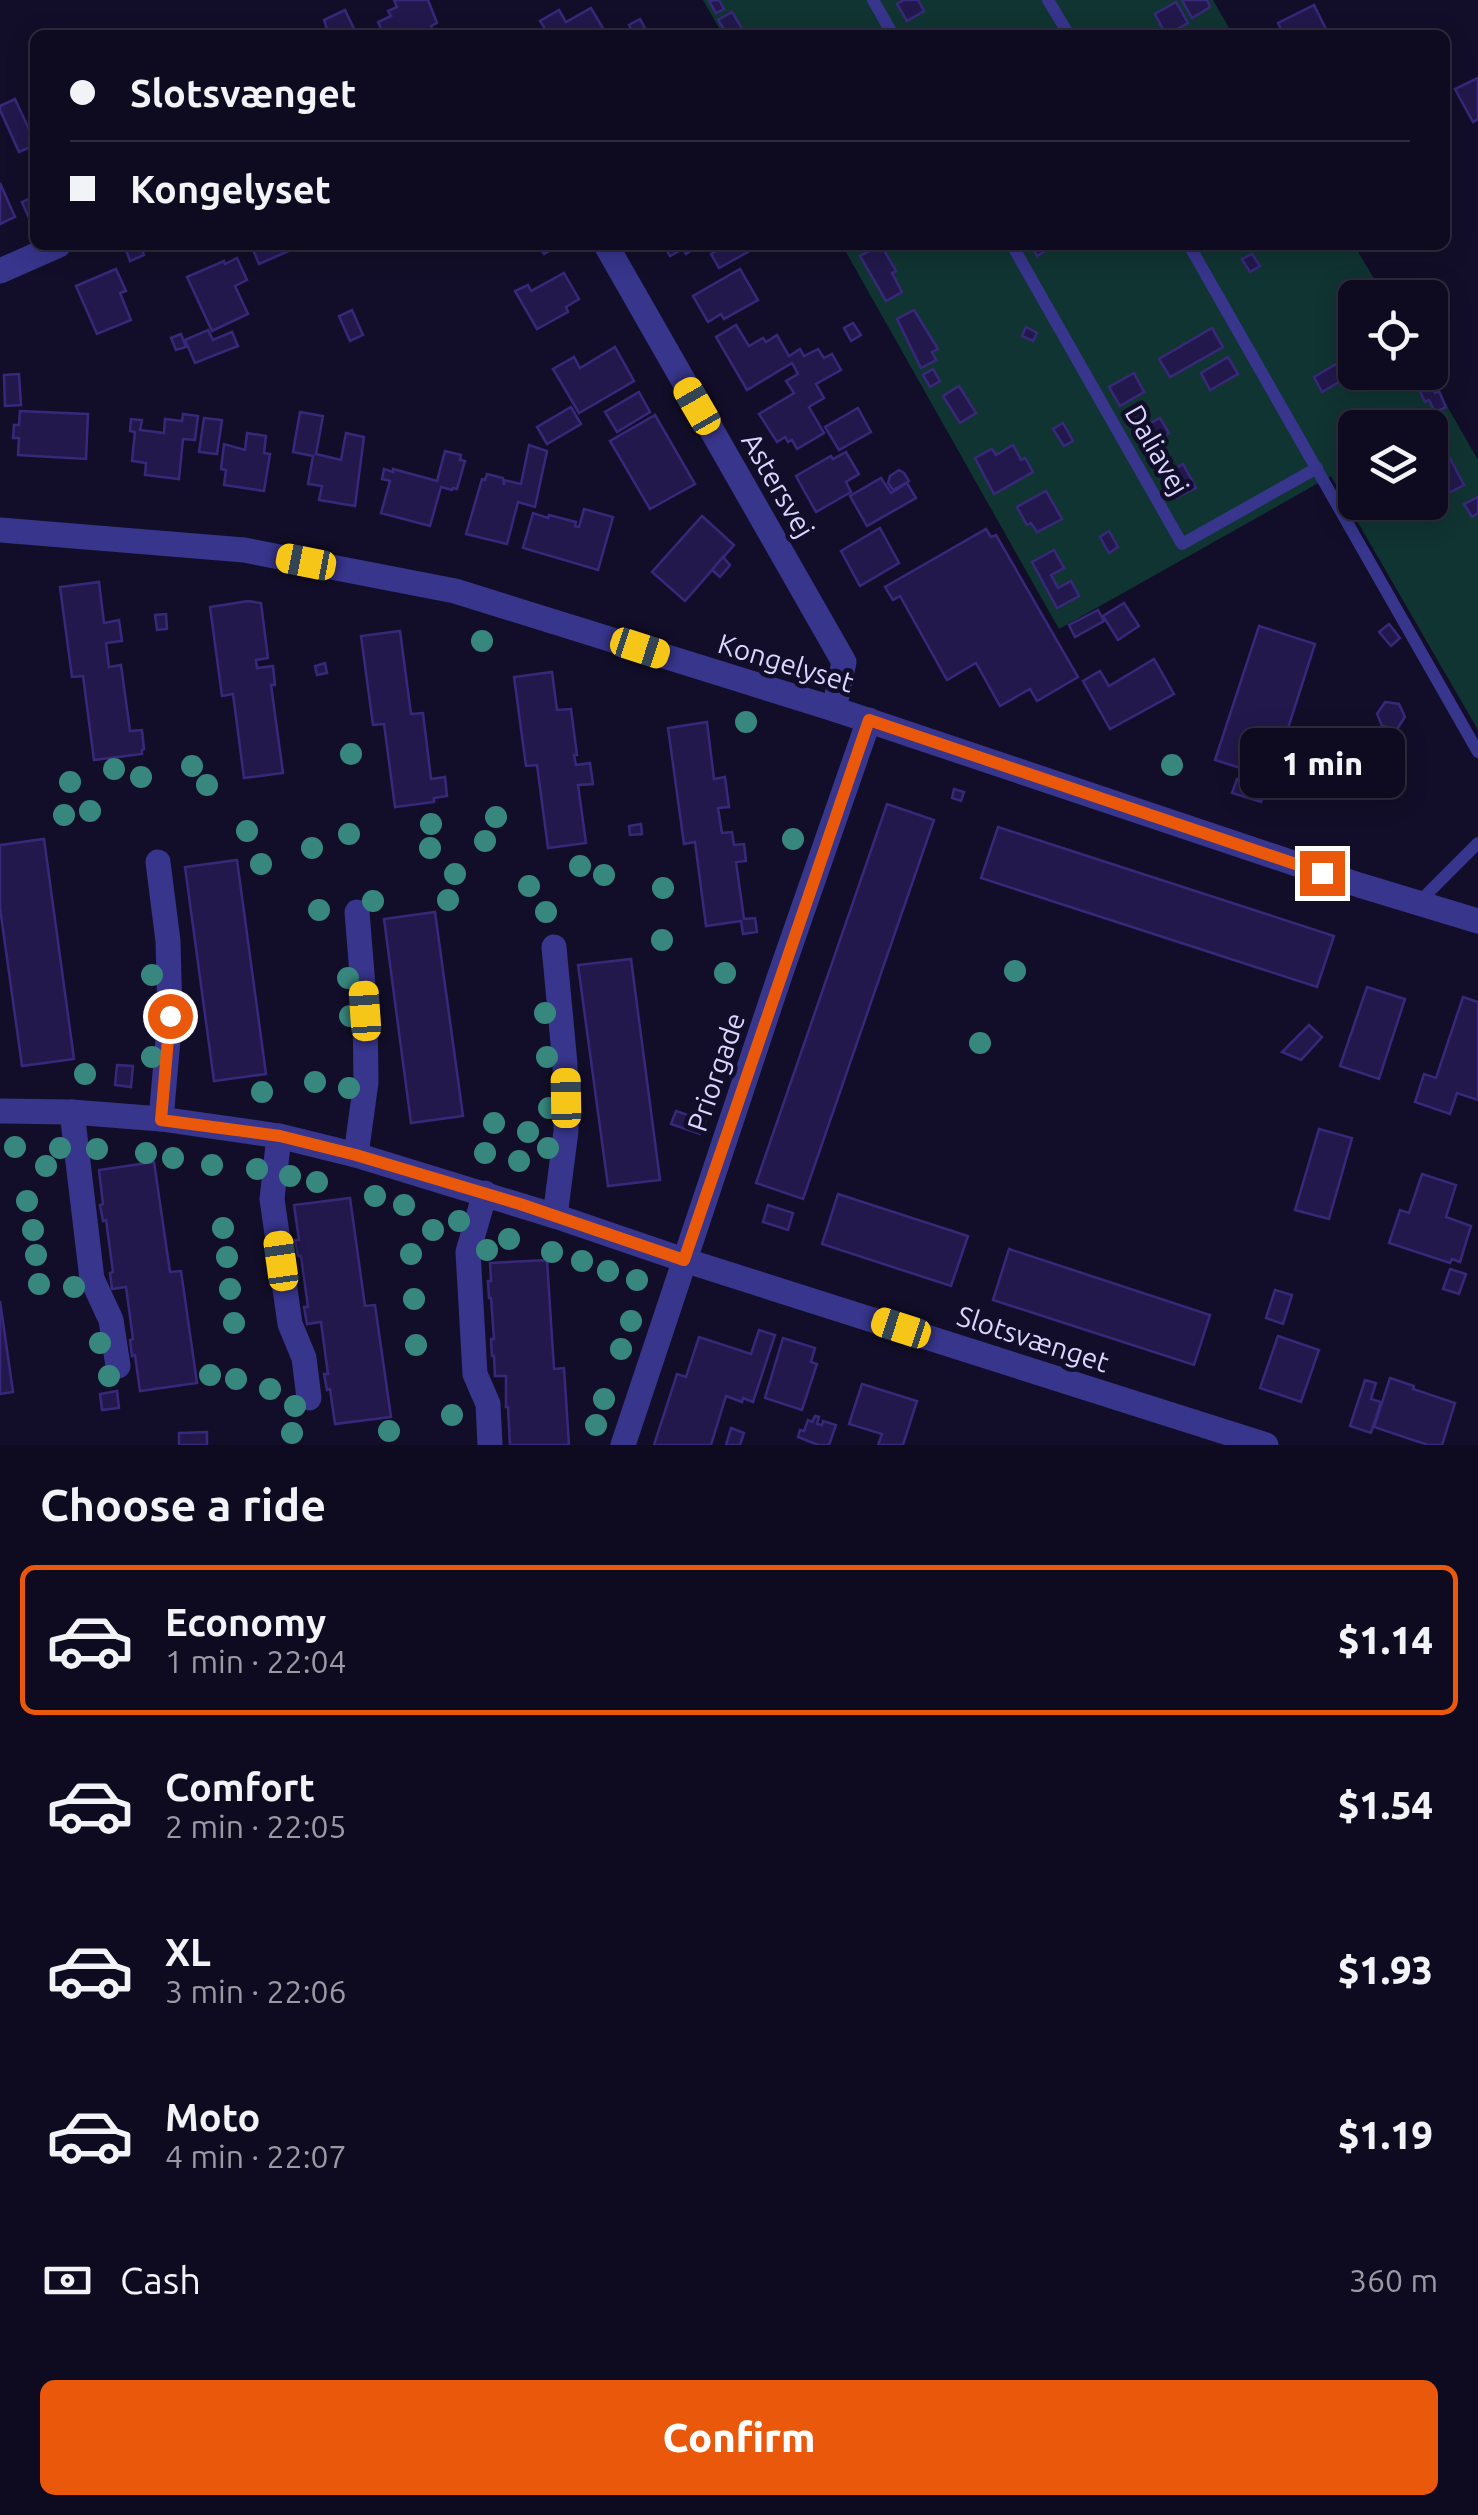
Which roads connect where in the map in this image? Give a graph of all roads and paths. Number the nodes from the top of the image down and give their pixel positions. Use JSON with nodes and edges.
{"nodes":[{"id":1,"x":873,"y":0,"type":"edge"},
{"id":2,"x":1048,"y":0,"type":"edge"},
{"id":3,"x":890,"y":30,"type":"edge"},
{"id":4,"x":1065,"y":30,"type":"edge"},
{"id":5,"x":48,"y":250,"type":"edge"},
{"id":6,"x":609,"y":250,"type":"edge"},
{"id":7,"x":1015,"y":250,"type":"edge"},
{"id":8,"x":1192,"y":250,"type":"edge"},
{"id":9,"x":0,"y":272,"type":"edge"},
{"id":10,"x":1317,"y":468,"type":"junction"},
{"id":11,"x":0,"y":530,"type":"edge"},
{"id":12,"x":834,"y":709,"type":"junction"},
{"id":13,"x":869,"y":720,"type":"junction"},
{"id":14,"x":1478,"y":752,"type":"edge"},
{"id":15,"x":1478,"y":843,"type":"edge"},
{"id":16,"x":158,"y":862,"type":"dead end"},
{"id":17,"x":1419,"y":902,"type":"junction"},
{"id":18,"x":358,"y":912,"type":"dead end"},
{"id":19,"x":1478,"y":921,"type":"edge"},
{"id":20,"x":554,"y":947,"type":"dead end"},
{"id":21,"x":0,"y":1111,"type":"edge"},
{"id":22,"x":72,"y":1112,"type":"junction"},
{"id":23,"x":161,"y":1120,"type":"junction"},
{"id":24,"x":280,"y":1136,"type":"junction"},
{"id":25,"x":356,"y":1155,"type":"junction"},
{"id":26,"x":485,"y":1194,"type":"junction"},
{"id":27,"x":554,"y":1216,"type":"junction"},
{"id":28,"x":684,"y":1260,"type":"junction"},
{"id":29,"x":118,"y":1366,"type":"dead end"},
{"id":30,"x":308,"y":1398,"type":"dead end"},
{"id":31,"x":490,"y":1445,"type":"edge"},
{"id":32,"x":623,"y":1445,"type":"edge"},
{"id":33,"x":1266,"y":1445,"type":"edge"}],
"edges":[{"from":1,"to":3,"type":"lane"},
{"from":2,"to":4,"type":"lane"},
{"from":5,"to":9,"type":"street"},
{"from":6,"to":12,"type":"street","name":"Astersvej"},
{"from":7,"to":10,"type":"lane","name":"Daliavej"},
{"from":8,"to":10,"type":"lane"},
{"from":10,"to":14,"type":"lane"},
{"from":11,"to":12,"type":"street","name":"Kongelyset"},
{"from":12,"to":13,"type":"street","name":"Kongelyset"},
{"from":13,"to":17,"type":"street","name":"Kongelyset"},
{"from":13,"to":28,"type":"street","name":"Priorgade"},
{"from":15,"to":17,"type":"lane"},
{"from":16,"to":23,"type":"street"},
{"from":17,"to":19,"type":"street","name":"Kongelyset"},
{"from":18,"to":25,"type":"street"},
{"from":20,"to":27,"type":"street"},
{"from":21,"to":22,"type":"street","name":"Slotsvænget"},
{"from":22,"to":23,"type":"street","name":"Slotsvænget"},
{"from":22,"to":29,"type":"street"},
{"from":23,"to":24,"type":"street","name":"Slotsvænget"},
{"from":24,"to":25,"type":"street","name":"Slotsvænget"},
{"from":24,"to":30,"type":"street"},
{"from":25,"to":26,"type":"street","name":"Slotsvænget"},
{"from":26,"to":27,"type":"street","name":"Slotsvænget"},
{"from":26,"to":31,"type":"street"},
{"from":27,"to":28,"type":"street","name":"Slotsvænget"},
{"from":28,"to":32,"type":"street","name":"Priorgade"},
{"from":28,"to":33,"type":"street","name":"Slotsvænget"}]}
